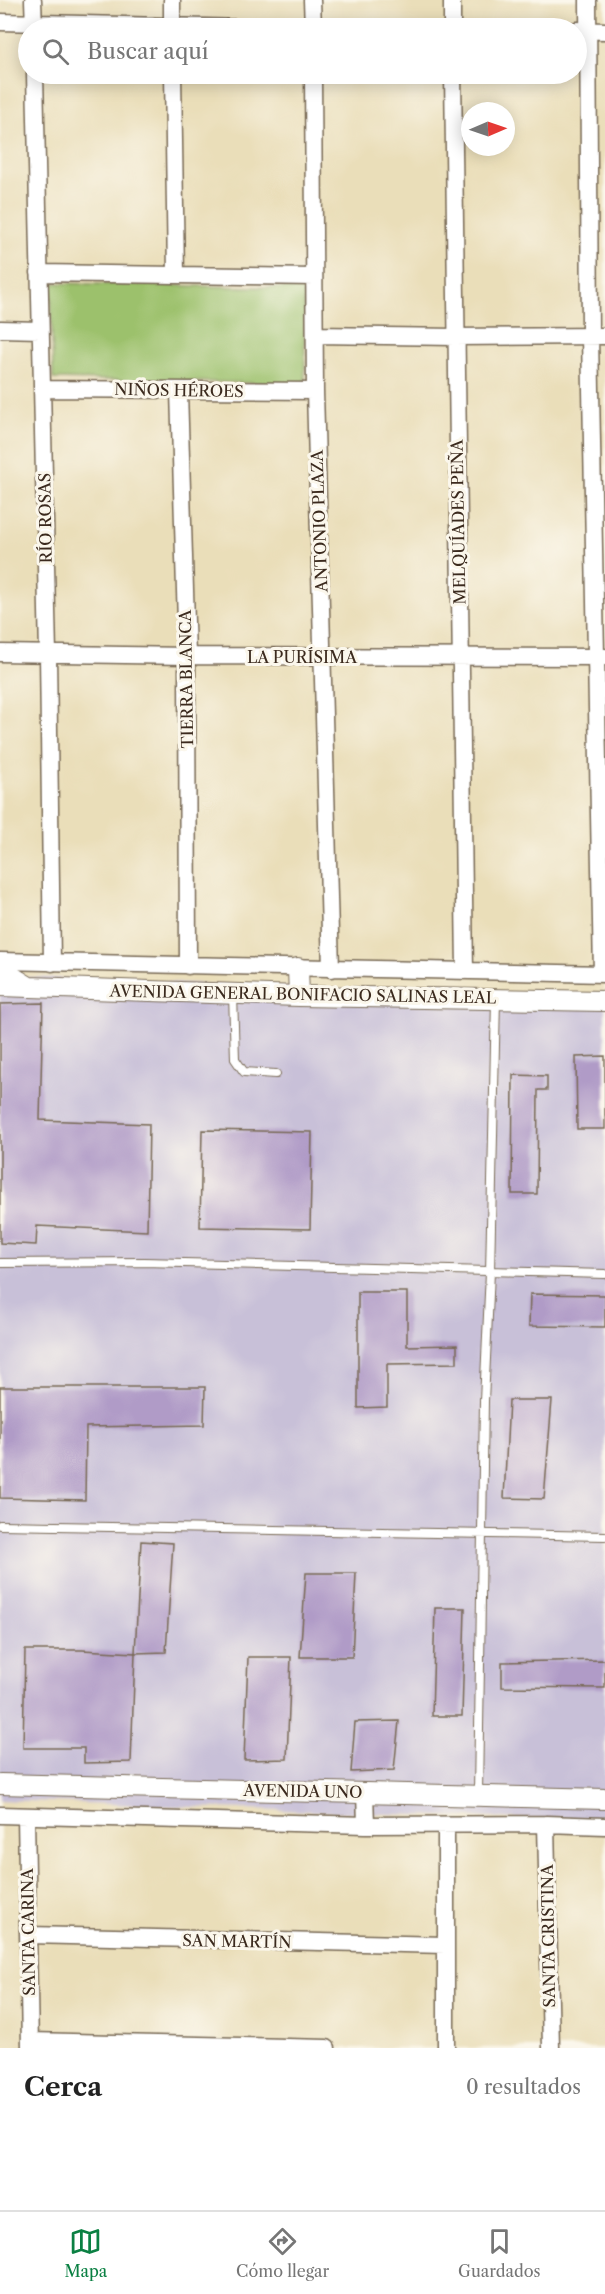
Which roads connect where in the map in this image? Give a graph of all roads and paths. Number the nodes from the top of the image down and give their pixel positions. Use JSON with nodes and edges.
{"nodes":[{"id":1,"x":33,"y":0,"type":"edge"},
{"id":2,"x":172,"y":0,"type":"edge"},
{"id":3,"x":312,"y":0,"type":"edge"},
{"id":4,"x":452,"y":0,"type":"edge"},
{"id":5,"x":588,"y":0,"type":"edge"},
{"id":6,"x":34,"y":18,"type":"edge"},
{"id":7,"x":172,"y":18,"type":"edge"},
{"id":8,"x":313,"y":18,"type":"edge"},
{"id":9,"x":453,"y":18,"type":"edge"},
{"id":10,"x":0,"y":22,"type":"edge"},
{"id":11,"x":18,"y":24,"type":"edge"},
{"id":12,"x":590,"y":30,"type":"edge"},
{"id":13,"x":35,"y":84,"type":"edge"},
{"id":14,"x":173,"y":84,"type":"edge"},
{"id":15,"x":313,"y":84,"type":"edge"},
{"id":16,"x":453,"y":84,"type":"edge"},
{"id":17,"x":39,"y":273,"type":"junction"},
{"id":18,"x":176,"y":275,"type":"junction"},
{"id":19,"x":314,"y":277,"type":"junction"},
{"id":20,"x":0,"y":329,"type":"edge"},
{"id":21,"x":40,"y":330,"type":"junction"},
{"id":22,"x":316,"y":335,"type":"junction"},
{"id":23,"x":597,"y":336,"type":"edge"},
{"id":24,"x":455,"y":337,"type":"junction"},
{"id":25,"x":42,"y":389,"type":"junction"},
{"id":26,"x":179,"y":391,"type":"junction"},
{"id":27,"x":315,"y":392,"type":"junction"},
{"id":28,"x":0,"y":653,"type":"edge"},
{"id":29,"x":48,"y":654,"type":"junction"},
{"id":30,"x":187,"y":656,"type":"junction"},
{"id":31,"x":460,"y":656,"type":"junction"},
{"id":32,"x":323,"y":657,"type":"junction"},
{"id":33,"x":600,"y":657,"type":"edge"},
{"id":34,"x":0,"y":961,"type":"edge"},
{"id":35,"x":52,"y":963,"type":"junction"},
{"id":36,"x":188,"y":966,"type":"junction"},
{"id":37,"x":298,"y":968,"type":"junction"},
{"id":38,"x":0,"y":969,"type":"edge"},
{"id":39,"x":332,"y":969,"type":"junction"},
{"id":40,"x":465,"y":971,"type":"junction"},
{"id":41,"x":603,"y":974,"type":"edge"},
{"id":42,"x":0,"y":986,"type":"edge"},
{"id":43,"x":29,"y":987,"type":"junction"},
{"id":44,"x":234,"y":994,"type":"junction"},
{"id":45,"x":299,"y":996,"type":"junction"},
{"id":46,"x":496,"y":998,"type":"junction"},
{"id":47,"x":605,"y":1001,"type":"edge"},
{"id":48,"x":276,"y":1074,"type":"dead end"},
{"id":49,"x":0,"y":1263,"type":"edge"},
{"id":50,"x":490,"y":1272,"type":"junction"},
{"id":51,"x":605,"y":1274,"type":"edge"},
{"id":52,"x":0,"y":1525,"type":"edge"},
{"id":53,"x":482,"y":1533,"type":"junction"},
{"id":54,"x":605,"y":1536,"type":"edge"},
{"id":55,"x":0,"y":1784,"type":"edge"},
{"id":56,"x":366,"y":1792,"type":"junction"},
{"id":57,"x":478,"y":1794,"type":"junction"},
{"id":58,"x":605,"y":1799,"type":"edge"},
{"id":59,"x":0,"y":1815,"type":"edge"},
{"id":60,"x":26,"y":1816,"type":"junction"},
{"id":61,"x":546,"y":1824,"type":"junction"},
{"id":62,"x":366,"y":1825,"type":"junction"},
{"id":63,"x":446,"y":1825,"type":"junction"},
{"id":64,"x":605,"y":1826,"type":"edge"},
{"id":65,"x":29,"y":1935,"type":"junction"},
{"id":66,"x":445,"y":1945,"type":"junction"},
{"id":67,"x":30,"y":2045,"type":"edge"},
{"id":68,"x":327,"y":2048,"type":"edge"},
{"id":69,"x":446,"y":2048,"type":"edge"},
{"id":70,"x":551,"y":2048,"type":"edge"}],
"edges":[{"from":1,"to":6,"type":"street"},
{"from":2,"to":7,"type":"street"},
{"from":3,"to":8,"type":"street"},
{"from":4,"to":9,"type":"street"},
{"from":5,"to":12,"type":"street"},
{"from":10,"to":11,"type":"street"},
{"from":12,"to":23,"type":"street"},
{"from":13,"to":17,"type":"street","name":"RÍO ROSAS"},
{"from":14,"to":18,"type":"street"},
{"from":15,"to":19,"type":"street","name":"ANTONIO PLAZA"},
{"from":16,"to":24,"type":"street","name":"MELQUÍADES PEÑA"},
{"from":17,"to":18,"type":"street"},
{"from":17,"to":21,"type":"street","name":"RÍO ROSAS"},
{"from":18,"to":19,"type":"street"},
{"from":19,"to":22,"type":"street","name":"ANTONIO PLAZA"},
{"from":20,"to":21,"type":"street"},
{"from":21,"to":25,"type":"street","name":"RÍO ROSAS"},
{"from":22,"to":24,"type":"street"},
{"from":22,"to":27,"type":"street","name":"ANTONIO PLAZA"},
{"from":23,"to":24,"type":"street"},
{"from":23,"to":33,"type":"street"},
{"from":24,"to":31,"type":"street","name":"MELQUÍADES PEÑA"},
{"from":25,"to":26,"type":"street","name":"NIÑOS HÉROES"},
{"from":25,"to":29,"type":"street","name":"RÍO ROSAS"},
{"from":26,"to":27,"type":"street","name":"NIÑOS HÉROES"},
{"from":26,"to":30,"type":"street","name":"TIERRA BLANCA"},
{"from":27,"to":32,"type":"street","name":"ANTONIO PLAZA"},
{"from":28,"to":29,"type":"street","name":"LA PURÍSIMA"},
{"from":29,"to":30,"type":"street","name":"LA PURÍSIMA"},
{"from":29,"to":35,"type":"street","name":"RÍO ROSAS"},
{"from":30,"to":32,"type":"street","name":"LA PURÍSIMA"},
{"from":30,"to":36,"type":"street","name":"TIERRA BLANCA"},
{"from":31,"to":32,"type":"street","name":"LA PURÍSIMA"},
{"from":31,"to":33,"type":"street","name":"LA PURÍSIMA"},
{"from":31,"to":40,"type":"street","name":"MELQUÍADES PEÑA"},
{"from":32,"to":39,"type":"street","name":"ANTONIO PLAZA"},
{"from":33,"to":41,"type":"street"},
{"from":34,"to":35,"type":"street"},
{"from":35,"to":36,"type":"street"},
{"from":36,"to":37,"type":"street"},
{"from":37,"to":39,"type":"street"},
{"from":37,"to":45,"type":"street"},
{"from":38,"to":43,"type":"street"},
{"from":39,"to":40,"type":"street"},
{"from":40,"to":41,"type":"street"},
{"from":42,"to":43,"type":"street","name":"AVENIDA GENERAL BONIFACIO SALINAS LEAL"},
{"from":43,"to":44,"type":"street","name":"AVENIDA GENERAL BONIFACIO SALINAS LEAL"},
{"from":44,"to":45,"type":"street","name":"AVENIDA GENERAL BONIFACIO SALINAS LEAL"},
{"from":44,"to":48,"type":"lane"},
{"from":45,"to":46,"type":"street","name":"AVENIDA GENERAL BONIFACIO SALINAS LEAL"},
{"from":46,"to":47,"type":"street","name":"AVENIDA GENERAL BONIFACIO SALINAS LEAL"},
{"from":46,"to":50,"type":"lane"},
{"from":49,"to":50,"type":"lane"},
{"from":50,"to":51,"type":"lane"},
{"from":50,"to":53,"type":"lane"},
{"from":52,"to":53,"type":"lane"},
{"from":53,"to":54,"type":"lane"},
{"from":53,"to":57,"type":"lane"},
{"from":55,"to":56,"type":"street","name":"AVENIDA UNO"},
{"from":56,"to":57,"type":"street","name":"AVENIDA UNO"},
{"from":56,"to":62,"type":"street"},
{"from":57,"to":58,"type":"street","name":"AVENIDA UNO"},
{"from":59,"to":60,"type":"street","name":"AVENIDA UNO"},
{"from":60,"to":62,"type":"street","name":"AVENIDA UNO"},
{"from":60,"to":65,"type":"street","name":"SANTA CARINA"},
{"from":61,"to":63,"type":"street","name":"AVENIDA UNO"},
{"from":61,"to":64,"type":"street","name":"AVENIDA UNO"},
{"from":61,"to":70,"type":"street","name":"SANTA CRISTINA"},
{"from":62,"to":63,"type":"street","name":"AVENIDA UNO"},
{"from":63,"to":66,"type":"street"},
{"from":65,"to":66,"type":"street","name":"SAN MARTÍN"},
{"from":65,"to":67,"type":"street","name":"SANTA CARINA"},
{"from":66,"to":69,"type":"street"},
{"from":67,"to":68,"type":"street"}]}
